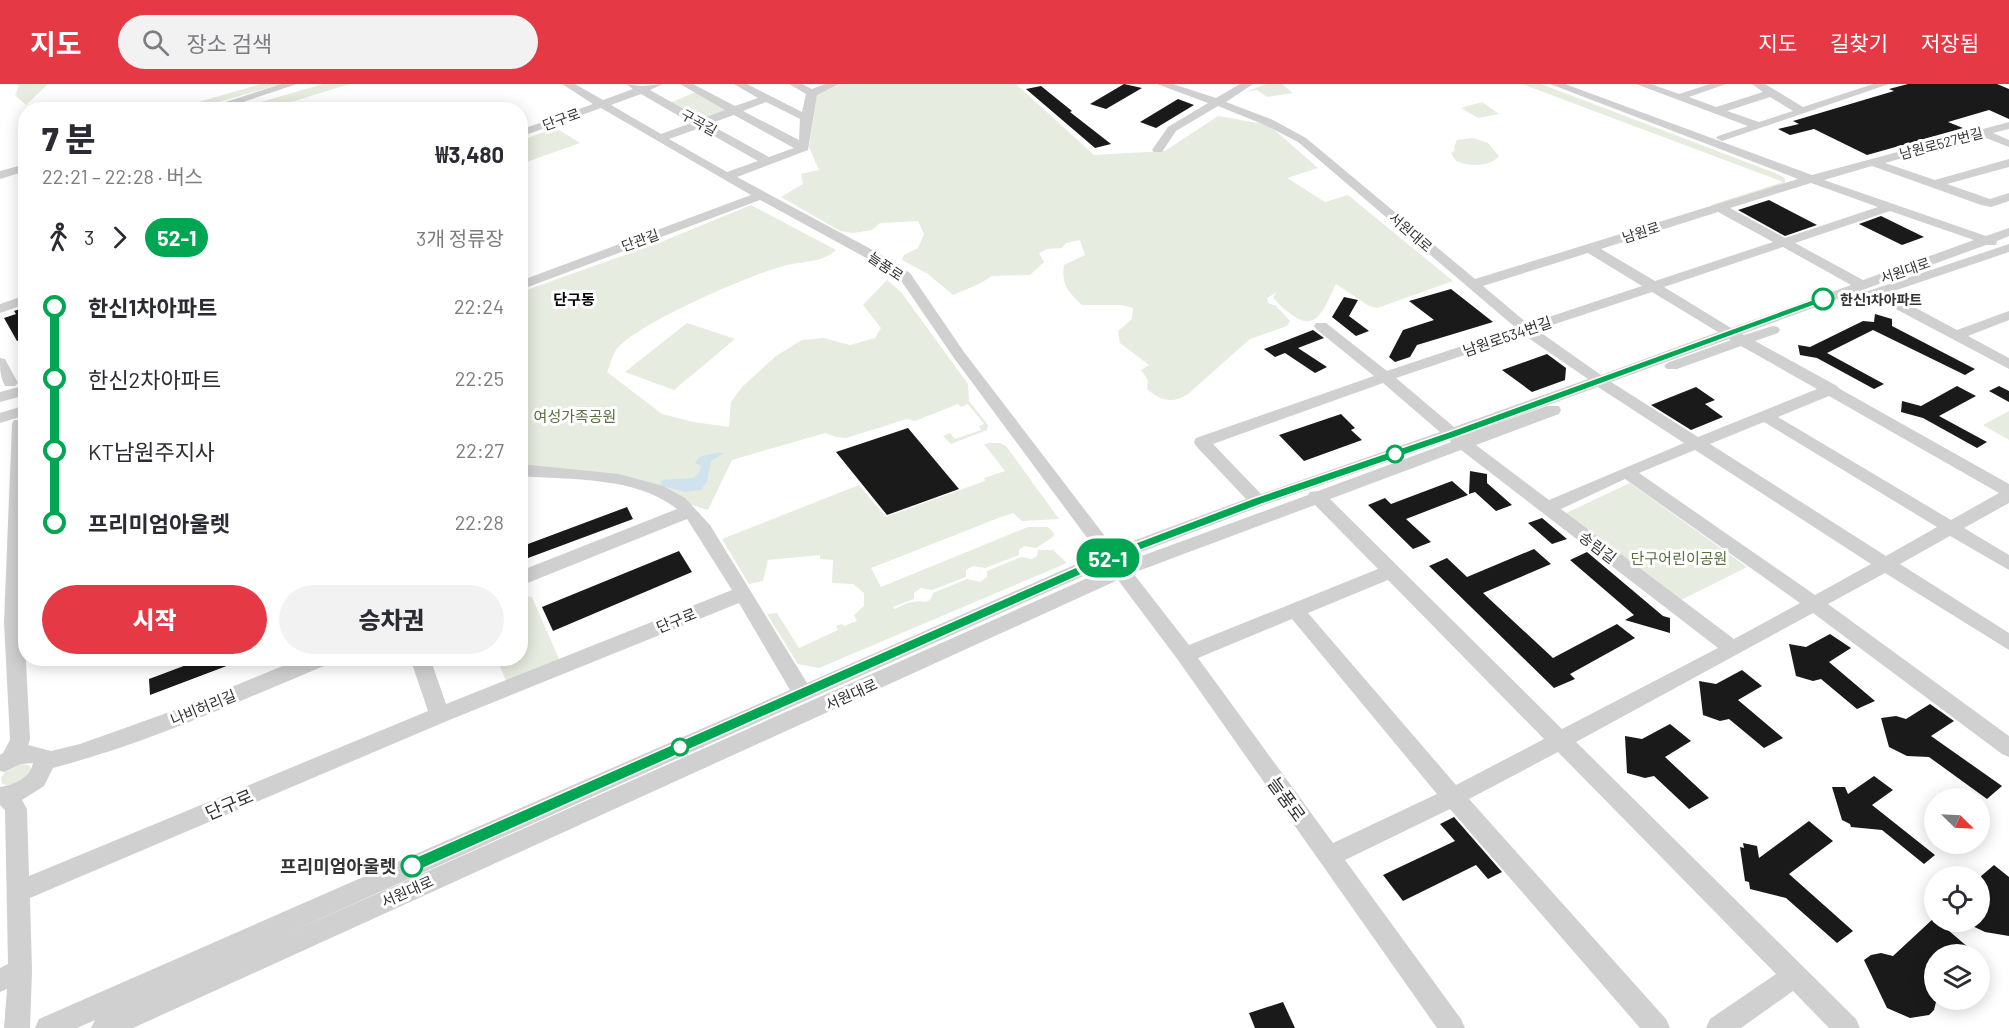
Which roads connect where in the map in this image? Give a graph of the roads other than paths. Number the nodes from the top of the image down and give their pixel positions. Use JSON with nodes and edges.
{"nodes":[{"id":1,"x":292,"y":84,"type":"edge"},
{"id":2,"x":306,"y":84,"type":"edge"},
{"id":3,"x":567,"y":84,"type":"edge"},
{"id":4,"x":658,"y":84,"type":"edge"},
{"id":5,"x":685,"y":84,"type":"edge"},
{"id":6,"x":794,"y":84,"type":"edge"},
{"id":7,"x":834,"y":84,"type":"edge"},
{"id":8,"x":1162,"y":84,"type":"edge"},
{"id":9,"x":1248,"y":84,"type":"edge"},
{"id":10,"x":1555,"y":84,"type":"edge"},
{"id":11,"x":1572,"y":84,"type":"edge"},
{"id":12,"x":1720,"y":84,"type":"edge"},
{"id":13,"x":1757,"y":84,"type":"edge"},
{"id":14,"x":1836,"y":84,"type":"edge"},
{"id":15,"x":1884,"y":84,"type":"edge"},
{"id":16,"x":748,"y":85,"type":"edge"},
{"id":17,"x":636,"y":87,"type":"edge"},
{"id":18,"x":1635,"y":90,"type":"edge"},
{"id":19,"x":812,"y":93,"type":"junction"},
{"id":20,"x":1771,"y":93,"type":"junction"},
{"id":21,"x":1853,"y":94,"type":"junction"},
{"id":22,"x":1678,"y":97,"type":"junction"},
{"id":23,"x":767,"y":98,"type":"junction"},
{"id":24,"x":232,"y":102,"type":"edge"},
{"id":25,"x":247,"y":102,"type":"edge"},
{"id":26,"x":1215,"y":102,"type":"junction"},
{"id":27,"x":602,"y":105,"type":"junction"},
{"id":28,"x":1717,"y":110,"type":"junction"},
{"id":29,"x":734,"y":111,"type":"junction"},
{"id":30,"x":1801,"y":111,"type":"junction"},
{"id":31,"x":806,"y":118,"type":"junction"},
{"id":32,"x":700,"y":123,"type":"junction"},
{"id":33,"x":2009,"y":124,"type":"edge"},
{"id":34,"x":1757,"y":125,"type":"junction"},
{"id":35,"x":528,"y":131,"type":"edge"},
{"id":36,"x":1981,"y":132,"type":"junction"},
{"id":37,"x":1722,"y":138,"type":"junction"},
{"id":38,"x":659,"y":139,"type":"junction"},
{"id":39,"x":2009,"y":144,"type":"edge"},
{"id":40,"x":804,"y":148,"type":"junction"},
{"id":41,"x":1158,"y":150,"type":"dead end"},
{"id":42,"x":767,"y":161,"type":"junction"},
{"id":43,"x":1872,"y":162,"type":"junction"},
{"id":44,"x":2009,"y":163,"type":"edge"},
{"id":45,"x":18,"y":165,"type":"edge"},
{"id":46,"x":18,"y":169,"type":"edge"},
{"id":47,"x":0,"y":170,"type":"edge"},
{"id":48,"x":0,"y":175,"type":"edge"},
{"id":49,"x":726,"y":177,"type":"junction"},
{"id":50,"x":1817,"y":177,"type":"junction"},
{"id":51,"x":1934,"y":184,"type":"junction"},
{"id":52,"x":760,"y":196,"type":"junction"},
{"id":53,"x":2009,"y":197,"type":"edge"},
{"id":54,"x":1719,"y":207,"type":"junction"},
{"id":55,"x":1889,"y":207,"type":"junction"},
{"id":56,"x":2000,"y":237,"type":"edge"},
{"id":57,"x":1784,"y":242,"type":"junction"},
{"id":58,"x":2009,"y":247,"type":"edge"},
{"id":59,"x":1590,"y":248,"type":"junction"},
{"id":60,"x":528,"y":283,"type":"edge"},
{"id":61,"x":1472,"y":285,"type":"junction"},
{"id":62,"x":1862,"y":285,"type":"junction"},
{"id":63,"x":1654,"y":286,"type":"junction"},
{"id":64,"x":1877,"y":293,"type":"junction"},
{"id":65,"x":18,"y":301,"type":"edge"},
{"id":66,"x":0,"y":306,"type":"edge"},
{"id":67,"x":2009,"y":315,"type":"edge"},
{"id":68,"x":1321,"y":326,"type":"dead end"},
{"id":69,"x":1527,"y":330,"type":"junction"},
{"id":70,"x":1729,"y":333,"type":"junction"},
{"id":71,"x":1957,"y":335,"type":"junction"},
{"id":72,"x":1743,"y":341,"type":"junction"},
{"id":73,"x":0,"y":362,"type":"edge"},
{"id":74,"x":2009,"y":364,"type":"edge"},
{"id":75,"x":1385,"y":377,"type":"junction"},
{"id":76,"x":1604,"y":384,"type":"junction"},
{"id":77,"x":1832,"y":389,"type":"junction"},
{"id":78,"x":11,"y":391,"type":"edge"},
{"id":79,"x":1765,"y":416,"type":"junction"},
{"id":80,"x":15,"y":417,"type":"edge"},
{"id":81,"x":1458,"y":439,"type":"junction"},
{"id":82,"x":1696,"y":444,"type":"junction"},
{"id":83,"x":528,"y":471,"type":"edge"},
{"id":84,"x":1626,"y":472,"type":"junction"},
{"id":85,"x":2009,"y":493,"type":"edge"},
{"id":86,"x":1316,"y":496,"type":"junction"},
{"id":87,"x":1258,"y":501,"type":"junction"},
{"id":88,"x":1547,"y":508,"type":"junction"},
{"id":89,"x":690,"y":511,"type":"junction"},
{"id":90,"x":1952,"y":528,"type":"junction"},
{"id":91,"x":18,"y":539,"type":"edge"},
{"id":92,"x":2009,"y":562,"type":"edge"},
{"id":93,"x":1884,"y":563,"type":"junction"},
{"id":94,"x":1115,"y":564,"type":"junction"},
{"id":95,"x":1391,"y":571,"type":"junction"},
{"id":96,"x":528,"y":576,"type":"edge"},
{"id":97,"x":744,"y":593,"type":"junction"},
{"id":98,"x":1813,"y":603,"type":"junction"},
{"id":99,"x":1295,"y":610,"type":"junction"},
{"id":100,"x":2009,"y":643,"type":"edge"},
{"id":101,"x":1733,"y":649,"type":"junction"},
{"id":102,"x":1185,"y":655,"type":"junction"},
{"id":103,"x":20,"y":666,"type":"edge"},
{"id":104,"x":304,"y":666,"type":"edge"},
{"id":105,"x":423,"y":666,"type":"edge"},
{"id":106,"x":802,"y":692,"type":"junction"},
{"id":107,"x":440,"y":715,"type":"junction"},
{"id":108,"x":1558,"y":741,"type":"junction"},
{"id":109,"x":2009,"y":748,"type":"edge"},
{"id":110,"x":20,"y":774,"type":"edge"},
{"id":111,"x":1453,"y":797,"type":"junction"},
{"id":112,"x":1330,"y":856,"type":"junction"},
{"id":113,"x":17,"y":892,"type":"junction"},
{"id":114,"x":10,"y":976,"type":"edge"},
{"id":115,"x":1794,"y":976,"type":"junction"},
{"id":116,"x":17,"y":1028,"type":"edge"},
{"id":117,"x":48,"y":1028,"type":"edge"},
{"id":118,"x":105,"y":1028,"type":"edge"},
{"id":119,"x":1452,"y":1028,"type":"edge"},
{"id":120,"x":1657,"y":1028,"type":"edge"},
{"id":121,"x":1719,"y":1028,"type":"edge"},
{"id":122,"x":1847,"y":1028,"type":"edge"}],
"edges":[{"from":1,"to":24,"type":"street"},
{"from":2,"to":25,"type":"street"},
{"from":3,"to":27,"type":"street","name":"늘품로"},
{"from":4,"to":17,"type":"street","name":"단구로"},
{"from":5,"to":29,"type":"street","name":"구곡길"},
{"from":6,"to":19,"type":"street"},
{"from":7,"to":19,"type":"street"},
{"from":8,"to":26,"type":"street","name":"서원대로"},
{"from":9,"to":26,"type":"street"},
{"from":10,"to":50,"type":"street"},
{"from":11,"to":18,"type":"street"},
{"from":12,"to":22,"type":"street"},
{"from":13,"to":20,"type":"street"},
{"from":14,"to":21,"type":"street"},
{"from":15,"to":21,"type":"street"},
{"from":16,"to":23,"type":"street"},
{"from":17,"to":27,"type":"street","name":"단구로"},
{"from":17,"to":32,"type":"street","name":"구곡길"},
{"from":18,"to":22,"type":"street"},
{"from":18,"to":37,"type":"street"},
{"from":19,"to":31,"type":"street"},
{"from":20,"to":28,"type":"street"},
{"from":20,"to":30,"type":"street"},
{"from":21,"to":30,"type":"street"},
{"from":22,"to":28,"type":"street"},
{"from":23,"to":29,"type":"street"},
{"from":23,"to":31,"type":"street"},
{"from":26,"to":41,"type":"street"},
{"from":26,"to":61,"type":"street","name":"서원대로"},
{"from":27,"to":35,"type":"street","name":"단구로"},
{"from":27,"to":38,"type":"street","name":"늘품로"},
{"from":28,"to":34,"type":"street"},
{"from":29,"to":32,"type":"street"},
{"from":29,"to":40,"type":"street","name":"구곡길"},
{"from":30,"to":34,"type":"street"},
{"from":31,"to":40,"type":"street"},
{"from":32,"to":38,"type":"street"},
{"from":32,"to":42,"type":"street","name":"구곡길"},
{"from":33,"to":36,"type":"street","name":"남원로527번길"},
{"from":34,"to":37,"type":"street"},
{"from":36,"to":39,"type":"street"},
{"from":36,"to":43,"type":"street","name":"남원로527번길"},
{"from":37,"to":50,"type":"street"},
{"from":38,"to":49,"type":"street","name":"늘품로"},
{"from":40,"to":42,"type":"street"},
{"from":42,"to":49,"type":"street"},
{"from":43,"to":50,"type":"street","name":"남원로527번길"},
{"from":43,"to":51,"type":"street","name":"남원로527번길"},
{"from":44,"to":51,"type":"street"},
{"from":45,"to":47,"type":"street"},
{"from":46,"to":48,"type":"street"},
{"from":49,"to":52,"type":"street","name":"늘품로"},
{"from":50,"to":54,"type":"street","name":"남원로"},
{"from":50,"to":55,"type":"street"},
{"from":50,"to":56,"type":"street"},
{"from":51,"to":53,"type":"street","name":"남원로527번길"},
{"from":52,"to":60,"type":"street","name":"단관길"},
{"from":52,"to":94,"type":"street","name":"늘품로"},
{"from":54,"to":57,"type":"street"},
{"from":54,"to":59,"type":"street","name":"남원로"},
{"from":55,"to":56,"type":"street"},
{"from":55,"to":57,"type":"street","name":"남원로534번길"},
{"from":56,"to":58,"type":"street"},
{"from":56,"to":62,"type":"street","name":"서원대로"},
{"from":57,"to":62,"type":"street"},
{"from":57,"to":63,"type":"street","name":"남원로534번길"},
{"from":58,"to":64,"type":"street","name":"서원대로"},
{"from":59,"to":61,"type":"street","name":"남원로"},
{"from":59,"to":63,"type":"street"},
{"from":61,"to":69,"type":"street","name":"서원대로"},
{"from":62,"to":70,"type":"street","name":"서원대로"},
{"from":63,"to":69,"type":"street","name":"남원로534번길"},
{"from":63,"to":70,"type":"street"},
{"from":64,"to":71,"type":"street"},
{"from":64,"to":72,"type":"street","name":"서원대로"},
{"from":65,"to":66,"type":"street"},
{"from":67,"to":71,"type":"street"},
{"from":68,"to":75,"type":"street","name":"송림길"},
{"from":69,"to":75,"type":"street","name":"남원로534번길"},
{"from":69,"to":76,"type":"street","name":"서원대로"},
{"from":70,"to":72,"type":"street"},
{"from":70,"to":76,"type":"street","name":"서원대로"},
{"from":71,"to":74,"type":"street"},
{"from":72,"to":76,"type":"street","name":"서원대로"},
{"from":72,"to":77,"type":"street"},
{"from":73,"to":78,"type":"street"},
{"from":75,"to":81,"type":"street","name":"송림길"},
{"from":75,"to":87,"type":"street","name":"남원로534번길"},
{"from":76,"to":81,"type":"street","name":"서원대로"},
{"from":76,"to":82,"type":"street","name":"서원대로"},
{"from":77,"to":79,"type":"street"},
{"from":77,"to":85,"type":"street"},
{"from":79,"to":82,"type":"street"},
{"from":79,"to":90,"type":"street"},
{"from":80,"to":91,"type":"street"},
{"from":81,"to":86,"type":"street","name":"서원대로"},
{"from":81,"to":87,"type":"street","name":"서원대로"},
{"from":81,"to":88,"type":"street","name":"송림길"},
{"from":82,"to":84,"type":"street"},
{"from":82,"to":93,"type":"street"},
{"from":83,"to":89,"type":"street","name":"서원대로"},
{"from":84,"to":88,"type":"street"},
{"from":84,"to":98,"type":"street"},
{"from":85,"to":90,"type":"street"},
{"from":86,"to":94,"type":"street","name":"서원대로"},
{"from":86,"to":95,"type":"street"},
{"from":87,"to":94,"type":"street","name":"서원대로"},
{"from":88,"to":101,"type":"street","name":"송림길"},
{"from":89,"to":96,"type":"street"},
{"from":89,"to":97,"type":"street","name":"서원대로"},
{"from":90,"to":92,"type":"street"},
{"from":90,"to":93,"type":"street"},
{"from":93,"to":98,"type":"street"},
{"from":93,"to":100,"type":"street"},
{"from":94,"to":102,"type":"street","name":"늘품로"},
{"from":94,"to":106,"type":"street","name":"서원대로"},
{"from":94,"to":118,"type":"street","name":"서원대로"},
{"from":95,"to":99,"type":"street"},
{"from":95,"to":108,"type":"street"},
{"from":97,"to":106,"type":"street","name":"서원대로"},
{"from":97,"to":107,"type":"street","name":"단구로"},
{"from":98,"to":101,"type":"street"},
{"from":98,"to":109,"type":"street"},
{"from":99,"to":102,"type":"street"},
{"from":99,"to":111,"type":"street"},
{"from":101,"to":108,"type":"street"},
{"from":102,"to":112,"type":"street","name":"늘품로"},
{"from":103,"to":110,"type":"street"},
{"from":104,"to":110,"type":"street","name":"나비허리길"},
{"from":105,"to":107,"type":"street"},
{"from":106,"to":117,"type":"street","name":"서원대로"},
{"from":107,"to":113,"type":"street","name":"단구로"},
{"from":108,"to":111,"type":"street"},
{"from":108,"to":115,"type":"street"},
{"from":110,"to":113,"type":"street"},
{"from":111,"to":112,"type":"street"},
{"from":111,"to":120,"type":"street"},
{"from":112,"to":119,"type":"street","name":"늘품로"},
{"from":113,"to":114,"type":"street"},
{"from":114,"to":116,"type":"street"},
{"from":115,"to":121,"type":"street"},
{"from":115,"to":122,"type":"street"}]}
